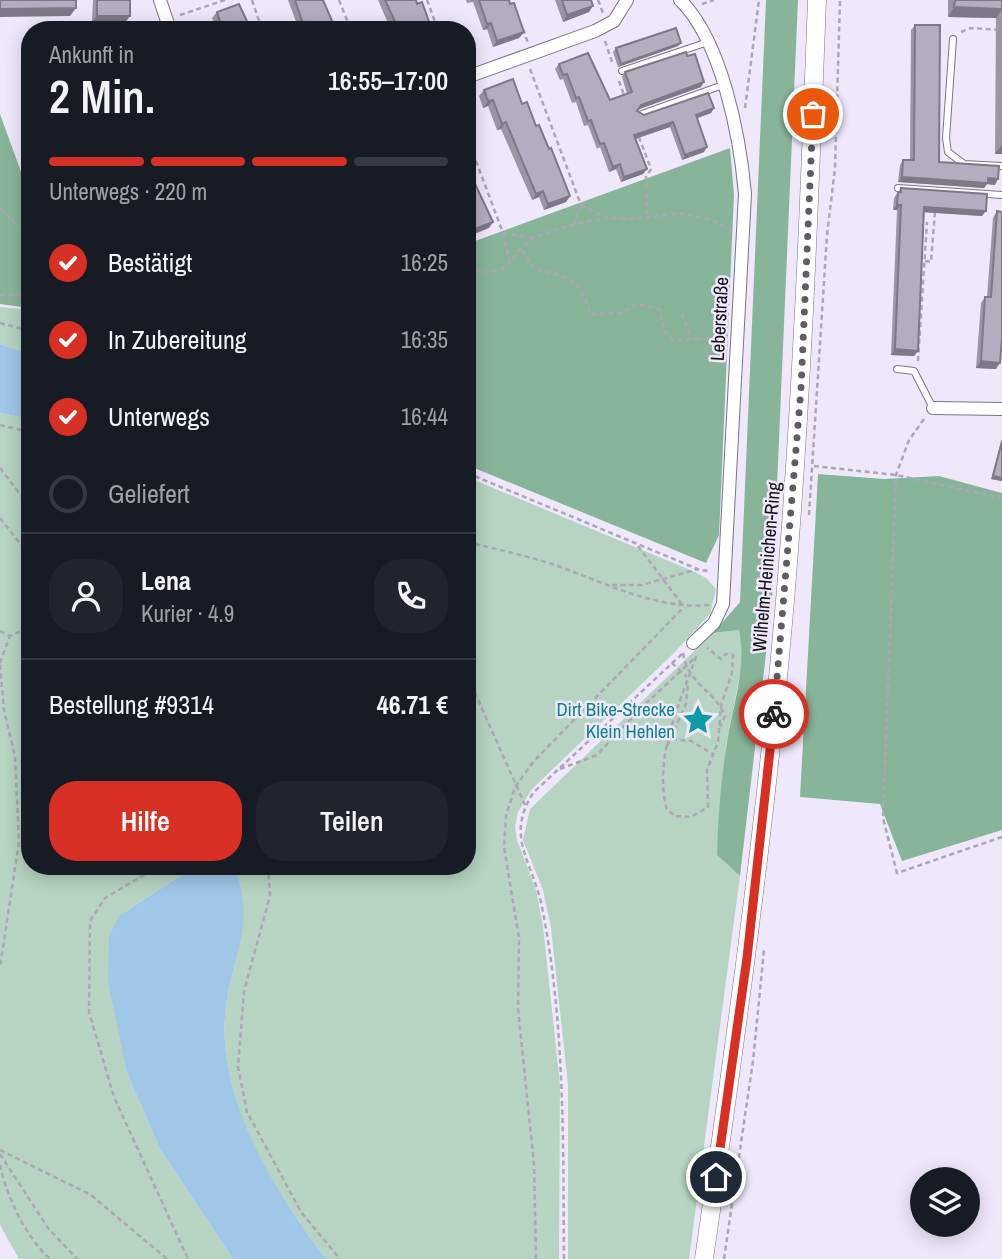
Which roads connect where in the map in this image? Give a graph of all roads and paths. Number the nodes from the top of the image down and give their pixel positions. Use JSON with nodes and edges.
{"nodes":[{"id":1,"x":160,"y":0,"type":"edge"},
{"id":2,"x":225,"y":0,"type":"edge"},
{"id":3,"x":252,"y":0,"type":"edge"},
{"id":4,"x":339,"y":0,"type":"edge"},
{"id":5,"x":427,"y":0,"type":"edge"},
{"id":6,"x":627,"y":0,"type":"edge"},
{"id":7,"x":680,"y":0,"type":"edge"},
{"id":8,"x":759,"y":0,"type":"edge"},
{"id":9,"x":817,"y":0,"type":"edge"},
{"id":10,"x":167,"y":21,"type":"edge"},
{"id":11,"x":177,"y":21,"type":"edge"},
{"id":12,"x":259,"y":21,"type":"edge"},
{"id":13,"x":347,"y":21,"type":"edge"},
{"id":14,"x":435,"y":21,"type":"edge"},
{"id":15,"x":520,"y":22,"type":"edge"},
{"id":16,"x":600,"y":28,"type":"junction"},
{"id":17,"x":1002,"y":30,"type":"edge"},
{"id":18,"x":953,"y":40,"type":"joint"},
{"id":19,"x":708,"y":42,"type":"junction"},
{"id":20,"x":528,"y":55,"type":"junction"},
{"id":21,"x":614,"y":67,"type":"dead end"},
{"id":22,"x":622,"y":71,"type":"edge"},
{"id":23,"x":476,"y":74,"type":"edge"},
{"id":24,"x":619,"y":79,"type":"dead end"},
{"id":25,"x":723,"y":85,"type":"junction"},
{"id":26,"x":628,"y":105,"type":"edge"},
{"id":27,"x":639,"y":115,"type":"edge"},
{"id":28,"x":744,"y":116,"type":"dead end"},
{"id":29,"x":637,"y":131,"type":"edge"},
{"id":30,"x":476,"y":161,"type":"edge"},
{"id":31,"x":1002,"y":166,"type":"edge"},
{"id":32,"x":898,"y":188,"type":"edge"},
{"id":33,"x":936,"y":190,"type":"junction"},
{"id":34,"x":1002,"y":195,"type":"edge"},
{"id":35,"x":581,"y":205,"type":"junction"},
{"id":36,"x":0,"y":208,"type":"edge"},
{"id":37,"x":647,"y":217,"type":"junction"},
{"id":38,"x":606,"y":218,"type":"junction"},
{"id":39,"x":927,"y":222,"type":"edge"},
{"id":40,"x":574,"y":225,"type":"junction"},
{"id":41,"x":21,"y":226,"type":"edge"},
{"id":42,"x":503,"y":233,"type":"junction"},
{"id":43,"x":742,"y":237,"type":"junction"},
{"id":44,"x":533,"y":238,"type":"junction"},
{"id":45,"x":523,"y":250,"type":"junction"},
{"id":46,"x":925,"y":261,"type":"junction"},
{"id":47,"x":510,"y":264,"type":"junction"},
{"id":48,"x":476,"y":271,"type":"edge"},
{"id":49,"x":0,"y":295,"type":"edge"},
{"id":50,"x":21,"y":295,"type":"edge"},
{"id":51,"x":682,"y":314,"type":"dead end"},
{"id":52,"x":0,"y":323,"type":"edge"},
{"id":53,"x":738,"y":325,"type":"junction"},
{"id":54,"x":21,"y":329,"type":"edge"},
{"id":55,"x":712,"y":338,"type":"junction"},
{"id":56,"x":691,"y":339,"type":"junction"},
{"id":57,"x":736,"y":364,"type":"junction"},
{"id":58,"x":897,"y":369,"type":"dead end"},
{"id":59,"x":914,"y":371,"type":"junction"},
{"id":60,"x":933,"y":408,"type":"junction"},
{"id":61,"x":1002,"y":409,"type":"edge"},
{"id":62,"x":0,"y":425,"type":"edge"},
{"id":63,"x":21,"y":430,"type":"edge"},
{"id":64,"x":814,"y":466,"type":"dead end"},
{"id":65,"x":0,"y":468,"type":"edge"},
{"id":66,"x":896,"y":475,"type":"junction"},
{"id":67,"x":476,"y":477,"type":"edge"},
{"id":68,"x":21,"y":495,"type":"edge"},
{"id":69,"x":1002,"y":498,"type":"edge"},
{"id":70,"x":0,"y":518,"type":"edge"},
{"id":71,"x":636,"y":543,"type":"junction"},
{"id":72,"x":476,"y":544,"type":"edge"},
{"id":73,"x":21,"y":545,"type":"edge"},
{"id":74,"x":698,"y":569,"type":"junction"},
{"id":75,"x":725,"y":573,"type":"junction"},
{"id":76,"x":663,"y":579,"type":"junction"},
{"id":77,"x":607,"y":584,"type":"junction"},
{"id":78,"x":723,"y":604,"type":"junction"},
{"id":79,"x":684,"y":607,"type":"junction"},
{"id":80,"x":0,"y":631,"type":"edge"},
{"id":81,"x":21,"y":631,"type":"edge"},
{"id":82,"x":10,"y":636,"type":"junction"},
{"id":83,"x":699,"y":643,"type":"joint"},
{"id":84,"x":672,"y":663,"type":"junction"},
{"id":85,"x":0,"y":664,"type":"edge"},
{"id":86,"x":685,"y":668,"type":"junction"},
{"id":87,"x":682,"y":671,"type":"junction"},
{"id":88,"x":689,"y":676,"type":"junction"},
{"id":89,"x":476,"y":690,"type":"edge"},
{"id":90,"x":721,"y":705,"type":"junction"},
{"id":91,"x":672,"y":739,"type":"junction"},
{"id":92,"x":666,"y":749,"type":"junction"},
{"id":93,"x":713,"y":754,"type":"junction"},
{"id":94,"x":557,"y":770,"type":"junction"},
{"id":95,"x":515,"y":787,"type":"junction"},
{"id":96,"x":525,"y":806,"type":"junction"},
{"id":97,"x":1002,"y":838,"type":"edge"},
{"id":98,"x":144,"y":875,"type":"edge"},
{"id":99,"x":269,"y":875,"type":"edge"},
{"id":100,"x":0,"y":967,"type":"edge"},
{"id":101,"x":0,"y":1152,"type":"edge"},
{"id":102,"x":0,"y":1165,"type":"edge"},
{"id":103,"x":50,"y":1259,"type":"edge"},
{"id":104,"x":77,"y":1259,"type":"edge"},
{"id":105,"x":167,"y":1259,"type":"edge"},
{"id":106,"x":188,"y":1259,"type":"edge"},
{"id":107,"x":340,"y":1259,"type":"edge"},
{"id":108,"x":536,"y":1259,"type":"edge"},
{"id":109,"x":564,"y":1259,"type":"edge"},
{"id":110,"x":704,"y":1259,"type":"edge"}],
"edges":[{"from":1,"to":10,"type":"street"},
{"from":2,"to":11,"type":"path"},
{"from":3,"to":12,"type":"path"},
{"from":4,"to":13,"type":"path"},
{"from":5,"to":14,"type":"path"},
{"from":6,"to":16,"type":"street"},
{"from":7,"to":19,"type":"street","name":"Leberstraße"},
{"from":8,"to":28,"type":"path"},
{"from":9,"to":110,"type":"main road","name":"Wilhelm-Heinichen-Ring"},
{"from":15,"to":20,"type":"path"},
{"from":16,"to":20,"type":"street"},
{"from":16,"to":21,"type":"path"},
{"from":17,"to":18,"type":"path"},
{"from":18,"to":31,"type":"lane"},
{"from":19,"to":22,"type":"lane"},
{"from":19,"to":25,"type":"street","name":"Leberstraße"},
{"from":20,"to":23,"type":"street"},
{"from":20,"to":35,"type":"path"},
{"from":24,"to":26,"type":"path"},
{"from":25,"to":27,"type":"lane"},
{"from":25,"to":43,"type":"street","name":"Leberstraße"},
{"from":29,"to":37,"type":"path"},
{"from":30,"to":42,"type":"path"},
{"from":32,"to":33,"type":"lane"},
{"from":33,"to":34,"type":"lane"},
{"from":33,"to":46,"type":"path"},
{"from":35,"to":38,"type":"path"},
{"from":35,"to":40,"type":"path"},
{"from":36,"to":41,"type":"path"},
{"from":37,"to":38,"type":"path"},
{"from":37,"to":43,"type":"path"},
{"from":38,"to":40,"type":"path"},
{"from":39,"to":46,"type":"path"},
{"from":40,"to":44,"type":"path"},
{"from":42,"to":44,"type":"path"},
{"from":42,"to":47,"type":"path"},
{"from":43,"to":53,"type":"street","name":"Leberstraße"},
{"from":44,"to":45,"type":"path"},
{"from":45,"to":47,"type":"path"},
{"from":45,"to":56,"type":"path"},
{"from":46,"to":59,"type":"path"},
{"from":47,"to":48,"type":"path"},
{"from":49,"to":50,"type":"path"},
{"from":51,"to":56,"type":"path"},
{"from":52,"to":54,"type":"path"},
{"from":53,"to":55,"type":"path"},
{"from":53,"to":57,"type":"street","name":"Leberstraße"},
{"from":55,"to":56,"type":"path"},
{"from":55,"to":57,"type":"path"},
{"from":57,"to":75,"type":"street","name":"Leberstraße"},
{"from":58,"to":59,"type":"lane"},
{"from":59,"to":60,"type":"lane"},
{"from":60,"to":61,"type":"street"},
{"from":60,"to":66,"type":"path"},
{"from":62,"to":63,"type":"path"},
{"from":64,"to":66,"type":"path"},
{"from":65,"to":68,"type":"path"},
{"from":66,"to":69,"type":"path"},
{"from":66,"to":97,"type":"path"},
{"from":67,"to":71,"type":"path"},
{"from":70,"to":73,"type":"path"},
{"from":71,"to":74,"type":"path"},
{"from":71,"to":76,"type":"path"},
{"from":72,"to":77,"type":"path"},
{"from":74,"to":75,"type":"path"},
{"from":74,"to":76,"type":"path"},
{"from":75,"to":78,"type":"street","name":"Leberstraße"},
{"from":76,"to":77,"type":"path"},
{"from":76,"to":79,"type":"path"},
{"from":77,"to":79,"type":"path"},
{"from":78,"to":79,"type":"path"},
{"from":78,"to":83,"type":"street"},
{"from":79,"to":95,"type":"path"},
{"from":80,"to":82,"type":"path"},
{"from":81,"to":82,"type":"path"},
{"from":82,"to":85,"type":"path"},
{"from":83,"to":90,"type":"path"},
{"from":84,"to":86,"type":"path"},
{"from":84,"to":87,"type":"path"},
{"from":84,"to":94,"type":"path"},
{"from":85,"to":100,"type":"path"},
{"from":86,"to":87,"type":"path"},
{"from":86,"to":88,"type":"path"},
{"from":86,"to":88,"type":"path"},
{"from":87,"to":88,"type":"path"},
{"from":87,"to":94,"type":"path"},
{"from":88,"to":90,"type":"path"},
{"from":88,"to":91,"type":"path"},
{"from":88,"to":92,"type":"path"},
{"from":89,"to":95,"type":"path"},
{"from":90,"to":93,"type":"path"},
{"from":91,"to":92,"type":"path"},
{"from":91,"to":93,"type":"path"},
{"from":92,"to":93,"type":"path"},
{"from":94,"to":96,"type":"path"},
{"from":95,"to":96,"type":"path"},
{"from":95,"to":108,"type":"path"},
{"from":96,"to":109,"type":"path"},
{"from":98,"to":106,"type":"path"},
{"from":99,"to":107,"type":"path"},
{"from":101,"to":104,"type":"path"},
{"from":101,"to":105,"type":"path"},
{"from":102,"to":103,"type":"path"}]}
